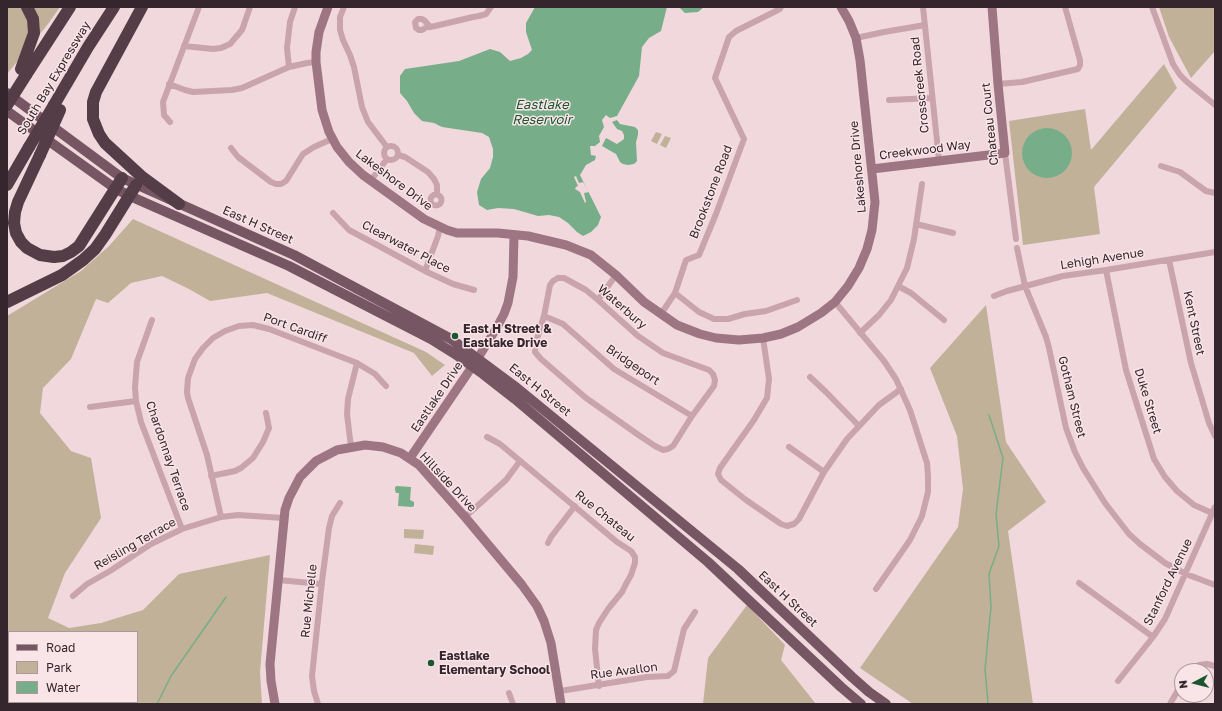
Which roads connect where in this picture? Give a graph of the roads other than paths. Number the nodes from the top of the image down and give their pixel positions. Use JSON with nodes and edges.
{"nodes":[{"id":1,"x":27,"y":7,"type":"edge"},
{"id":2,"x":70,"y":7,"type":"edge"},
{"id":3,"x":114,"y":7,"type":"edge"},
{"id":4,"x":142,"y":7,"type":"edge"},
{"id":5,"x":199,"y":7,"type":"edge"},
{"id":6,"x":250,"y":7,"type":"edge"},
{"id":7,"x":295,"y":7,"type":"edge"},
{"id":8,"x":328,"y":7,"type":"edge"},
{"id":9,"x":344,"y":7,"type":"edge"},
{"id":10,"x":490,"y":7,"type":"edge"},
{"id":11,"x":781,"y":7,"type":"edge"},
{"id":12,"x":841,"y":7,"type":"edge"},
{"id":13,"x":923,"y":7,"type":"edge"},
{"id":14,"x":992,"y":7,"type":"edge"},
{"id":15,"x":1065,"y":7,"type":"edge"},
{"id":16,"x":1152,"y":7,"type":"edge"},
{"id":17,"x":925,"y":25,"type":"junction"},
{"id":18,"x":430,"y":27,"type":"dead end"},
{"id":19,"x":856,"y":38,"type":"junction"},
{"id":20,"x":184,"y":46,"type":"junction"},
{"id":21,"x":316,"y":62,"type":"junction"},
{"id":22,"x":289,"y":67,"type":"junction"},
{"id":23,"x":24,"y":72,"type":"junction"},
{"id":24,"x":169,"y":84,"type":"junction"},
{"id":25,"x":998,"y":84,"type":"junction"},
{"id":26,"x":932,"y":98,"type":"junction"},
{"id":27,"x":889,"y":100,"type":"dead end"},
{"id":28,"x":8,"y":102,"type":"edge"},
{"id":29,"x":1215,"y":104,"type":"edge"},
{"id":30,"x":57,"y":107,"type":"junction"},
{"id":31,"x":170,"y":122,"type":"dead end"},
{"id":32,"x":332,"y":139,"type":"junction"},
{"id":33,"x":387,"y":147,"type":"junction"},
{"id":34,"x":231,"y":148,"type":"dead end"},
{"id":35,"x":1005,"y":153,"type":"junction"},
{"id":36,"x":398,"y":155,"type":"junction"},
{"id":37,"x":387,"y":159,"type":"junction"},
{"id":38,"x":939,"y":160,"type":"junction"},
{"id":39,"x":1161,"y":166,"type":"dead end"},
{"id":40,"x":872,"y":169,"type":"junction"},
{"id":41,"x":122,"y":178,"type":"junction"},
{"id":42,"x":371,"y":180,"type":"junction"},
{"id":43,"x":922,"y":184,"type":"dead end"},
{"id":44,"x":7,"y":185,"type":"edge"},
{"id":45,"x":136,"y":185,"type":"junction"},
{"id":46,"x":116,"y":189,"type":"junction"},
{"id":47,"x":1215,"y":193,"type":"edge"},
{"id":48,"x":437,"y":194,"type":"dead end"},
{"id":49,"x":129,"y":196,"type":"junction"},
{"id":50,"x":179,"y":204,"type":"junction"},
{"id":51,"x":333,"y":213,"type":"dead end"},
{"id":52,"x":916,"y":224,"type":"junction"},
{"id":53,"x":440,"y":227,"type":"junction"},
{"id":54,"x":953,"y":233,"type":"dead end"},
{"id":55,"x":514,"y":235,"type":"junction"},
{"id":56,"x":1016,"y":239,"type":"dead end"},
{"id":57,"x":1017,"y":248,"type":"dead end"},
{"id":58,"x":1215,"y":252,"type":"edge"},
{"id":59,"x":1169,"y":260,"type":"junction"},
{"id":60,"x":1106,"y":270,"type":"junction"},
{"id":61,"x":425,"y":271,"type":"junction"},
{"id":62,"x":616,"y":275,"type":"junction"},
{"id":63,"x":898,"y":286,"type":"junction"},
{"id":64,"x":1025,"y":286,"type":"junction"},
{"id":65,"x":474,"y":290,"type":"dead end"},
{"id":66,"x":675,"y":293,"type":"junction"},
{"id":67,"x":994,"y":296,"type":"dead end"},
{"id":68,"x":598,"y":300,"type":"junction"},
{"id":69,"x":797,"y":300,"type":"dead end"},
{"id":70,"x":7,"y":302,"type":"edge"},
{"id":71,"x":835,"y":302,"type":"junction"},
{"id":72,"x":661,"y":314,"type":"junction"},
{"id":73,"x":544,"y":316,"type":"junction"},
{"id":74,"x":152,"y":320,"type":"dead end"},
{"id":75,"x":944,"y":320,"type":"dead end"},
{"id":76,"x":860,"y":333,"type":"junction"},
{"id":77,"x":763,"y":338,"type":"junction"},
{"id":78,"x":475,"y":362,"type":"junction"},
{"id":79,"x":357,"y":363,"type":"junction"},
{"id":80,"x":810,"y":377,"type":"dead end"},
{"id":81,"x":386,"y":386,"type":"dead end"},
{"id":82,"x":902,"y":389,"type":"junction"},
{"id":83,"x":136,"y":401,"type":"junction"},
{"id":84,"x":90,"y":407,"type":"dead end"},
{"id":85,"x":266,"y":413,"type":"dead end"},
{"id":86,"x":692,"y":416,"type":"junction"},
{"id":87,"x":859,"y":426,"type":"junction"},
{"id":88,"x":1215,"y":436,"type":"edge"},
{"id":89,"x":486,"y":437,"type":"dead end"},
{"id":90,"x":351,"y":447,"type":"junction"},
{"id":91,"x":789,"y":447,"type":"dead end"},
{"id":92,"x":410,"y":458,"type":"junction"},
{"id":93,"x":520,"y":461,"type":"junction"},
{"id":94,"x":824,"y":472,"type":"junction"},
{"id":95,"x":211,"y":476,"type":"junction"},
{"id":96,"x":340,"y":504,"type":"dead end"},
{"id":97,"x":575,"y":506,"type":"junction"},
{"id":98,"x":1213,"y":510,"type":"edge"},
{"id":99,"x":221,"y":517,"type":"junction"},
{"id":100,"x":465,"y":517,"type":"junction"},
{"id":101,"x":284,"y":518,"type":"junction"},
{"id":102,"x":182,"y":529,"type":"junction"},
{"id":103,"x":548,"y":543,"type":"dead end"},
{"id":104,"x":1186,"y":574,"type":"junction"},
{"id":105,"x":278,"y":580,"type":"junction"},
{"id":106,"x":1079,"y":583,"type":"dead end"},
{"id":107,"x":322,"y":584,"type":"junction"},
{"id":108,"x":1215,"y":585,"type":"edge"},
{"id":109,"x":876,"y":589,"type":"dead end"},
{"id":110,"x":73,"y":596,"type":"dead end"},
{"id":111,"x":695,"y":612,"type":"dead end"},
{"id":112,"x":1154,"y":637,"type":"junction"},
{"id":113,"x":1118,"y":681,"type":"dead end"},
{"id":114,"x":599,"y":686,"type":"junction"},
{"id":115,"x":560,"y":691,"type":"junction"},
{"id":116,"x":509,"y":693,"type":"dead end"},
{"id":117,"x":275,"y":704,"type":"edge"},
{"id":118,"x":318,"y":704,"type":"edge"},
{"id":119,"x":513,"y":704,"type":"edge"},
{"id":120,"x":562,"y":704,"type":"edge"},
{"id":121,"x":861,"y":704,"type":"edge"},
{"id":122,"x":886,"y":704,"type":"edge"}],
"edges":[{"from":1,"to":23,"type":"highway"},
{"from":2,"to":23,"type":"highway","name":"South Bay Expressway"},
{"from":3,"to":30,"type":"highway","name":"South Bay Expressway"},
{"from":4,"to":50,"type":"highway"},
{"from":5,"to":20,"type":"street"},
{"from":6,"to":20,"type":"street"},
{"from":7,"to":22,"type":"street"},
{"from":8,"to":21,"type":"street","name":"Lakeshore Drive"},
{"from":9,"to":33,"type":"street"},
{"from":10,"to":18,"type":"street"},
{"from":11,"to":66,"type":"street","name":"Brookstone Road"},
{"from":12,"to":19,"type":"street","name":"Lakeshore Drive"},
{"from":13,"to":17,"type":"street","name":"Crosscreek Road"},
{"from":14,"to":25,"type":"street","name":"Chateau Court"},
{"from":15,"to":25,"type":"street"},
{"from":16,"to":29,"type":"street"},
{"from":17,"to":19,"type":"street"},
{"from":17,"to":26,"type":"street","name":"Crosscreek Road"},
{"from":19,"to":40,"type":"street","name":"Lakeshore Drive"},
{"from":20,"to":24,"type":"street"},
{"from":21,"to":22,"type":"street"},
{"from":21,"to":32,"type":"street","name":"Lakeshore Drive"},
{"from":22,"to":24,"type":"street"},
{"from":23,"to":28,"type":"highway","name":"South Bay Expressway","bridge":true},
{"from":24,"to":31,"type":"street"},
{"from":25,"to":35,"type":"street","name":"Chateau Court"},
{"from":26,"to":27,"type":"street"},
{"from":26,"to":38,"type":"street","name":"Crosscreek Road"},
{"from":28,"to":41,"type":"main road","name":"East H Street"},
{"from":28,"to":46,"type":"main road","name":"East H Street"},
{"from":30,"to":44,"type":"highway","name":"South Bay Expressway","bridge":true},
{"from":30,"to":46,"type":"highway","bridge":true},
{"from":32,"to":34,"type":"street"},
{"from":32,"to":42,"type":"street","name":"Lakeshore Drive"},
{"from":33,"to":36,"type":"street"},
{"from":33,"to":37,"type":"street"},
{"from":35,"to":38,"type":"street","name":"Creekwood Way"},
{"from":35,"to":56,"type":"street","name":"Chateau Court"},
{"from":36,"to":37,"type":"street"},
{"from":36,"to":48,"type":"street"},
{"from":37,"to":42,"type":"street"},
{"from":38,"to":40,"type":"street","name":"Creekwood Way"},
{"from":39,"to":47,"type":"street"},
{"from":40,"to":71,"type":"street","name":"Lakeshore Drive"},
{"from":41,"to":45,"type":"main road","name":"East H Street"},
{"from":41,"to":46,"type":"highway"},
{"from":42,"to":53,"type":"street","name":"Lakeshore Drive"},
{"from":43,"to":52,"type":"street"},
{"from":45,"to":49,"type":"highway"},
{"from":45,"to":50,"type":"main road","name":"East H Street"},
{"from":46,"to":49,"type":"main road","name":"East H Street"},
{"from":49,"to":70,"type":"highway"},
{"from":49,"to":78,"type":"main road","name":"East H Street"},
{"from":50,"to":78,"type":"main road","name":"East H Street"},
{"from":51,"to":61,"type":"street","name":"Clearwater Place"},
{"from":52,"to":54,"type":"street"},
{"from":52,"to":63,"type":"street"},
{"from":53,"to":55,"type":"street","name":"Lakeshore Drive"},
{"from":53,"to":61,"type":"street"},
{"from":55,"to":62,"type":"street","name":"Lakeshore Drive"},
{"from":55,"to":78,"type":"street","name":"Eastlake Drive"},
{"from":57,"to":64,"type":"street","name":"Gotham Street"},
{"from":58,"to":59,"type":"street","name":"Lehigh Avenue"},
{"from":59,"to":60,"type":"street","name":"Lehigh Avenue"},
{"from":59,"to":88,"type":"street","name":"Kent Street"},
{"from":60,"to":64,"type":"street","name":"Lehigh Avenue"},
{"from":60,"to":98,"type":"street","name":"Duke Street"},
{"from":61,"to":65,"type":"street","name":"Clearwater Place"},
{"from":62,"to":68,"type":"street"},
{"from":62,"to":72,"type":"street","name":"Lakeshore Drive"},
{"from":63,"to":75,"type":"street"},
{"from":63,"to":76,"type":"street"},
{"from":64,"to":67,"type":"street","name":"Lehigh Avenue"},
{"from":64,"to":104,"type":"street","name":"Gotham Street"},
{"from":66,"to":69,"type":"street"},
{"from":66,"to":72,"type":"street","name":"Brookstone Road"},
{"from":68,"to":73,"type":"street","name":"Waterbury"},
{"from":68,"to":86,"type":"street","name":"Waterbury"},
{"from":71,"to":76,"type":"street"},
{"from":71,"to":77,"type":"street","name":"Lakeshore Drive"},
{"from":72,"to":77,"type":"street","name":"Lakeshore Drive"},
{"from":73,"to":86,"type":"street","name":"Bridgeport"},
{"from":73,"to":86,"type":"street","name":"Waterbury"},
{"from":74,"to":83,"type":"street","name":"Chardonnay Terrace"},
{"from":76,"to":82,"type":"street"},
{"from":77,"to":94,"type":"street"},
{"from":78,"to":92,"type":"street","name":"Eastlake Drive"},
{"from":78,"to":121,"type":"main road","name":"East H Street"},
{"from":78,"to":122,"type":"main road","name":"East H Street"},
{"from":79,"to":81,"type":"street","name":"Port Cardiff"},
{"from":79,"to":90,"type":"street"},
{"from":79,"to":95,"type":"street","name":"Port Cardiff"},
{"from":80,"to":87,"type":"street"},
{"from":82,"to":87,"type":"street"},
{"from":82,"to":109,"type":"street"},
{"from":83,"to":84,"type":"street"},
{"from":83,"to":102,"type":"street","name":"Chardonnay Terrace"},
{"from":85,"to":95,"type":"street"},
{"from":87,"to":94,"type":"street"},
{"from":89,"to":93,"type":"street","name":"Rue Chateau"},
{"from":90,"to":92,"type":"street","name":"Hillside Drive"},
{"from":90,"to":101,"type":"street","name":"Hillside Drive"},
{"from":91,"to":94,"type":"street"},
{"from":92,"to":100,"type":"street","name":"Hillside Drive"},
{"from":93,"to":97,"type":"street","name":"Rue Chateau"},
{"from":93,"to":100,"type":"street"},
{"from":95,"to":99,"type":"street","name":"Port Cardiff"},
{"from":96,"to":107,"type":"street","name":"Rue Michelle"},
{"from":97,"to":103,"type":"street"},
{"from":97,"to":114,"type":"street","name":"Rue Chateau"},
{"from":98,"to":104,"type":"street","name":"Stanford Avenue"},
{"from":99,"to":101,"type":"street","name":"Reisling Terrace"},
{"from":99,"to":102,"type":"street","name":"Reisling Terrace"},
{"from":100,"to":115,"type":"street","name":"Hillside Drive"},
{"from":101,"to":105,"type":"street","name":"Hillside Drive"},
{"from":102,"to":110,"type":"street","name":"Reisling Terrace"},
{"from":104,"to":108,"type":"street","name":"Gotham Street"},
{"from":104,"to":112,"type":"street","name":"Stanford Avenue"},
{"from":105,"to":107,"type":"street"},
{"from":105,"to":117,"type":"street","name":"Hillside Drive"},
{"from":106,"to":112,"type":"street"},
{"from":107,"to":118,"type":"street","name":"Rue Michelle"},
{"from":111,"to":114,"type":"street","name":"Rue Avallon"},
{"from":112,"to":113,"type":"street","name":"Stanford Avenue"},
{"from":114,"to":115,"type":"street","name":"Rue Avallon"},
{"from":115,"to":120,"type":"street","name":"Hillside Drive"},
{"from":116,"to":119,"type":"street"}]}
